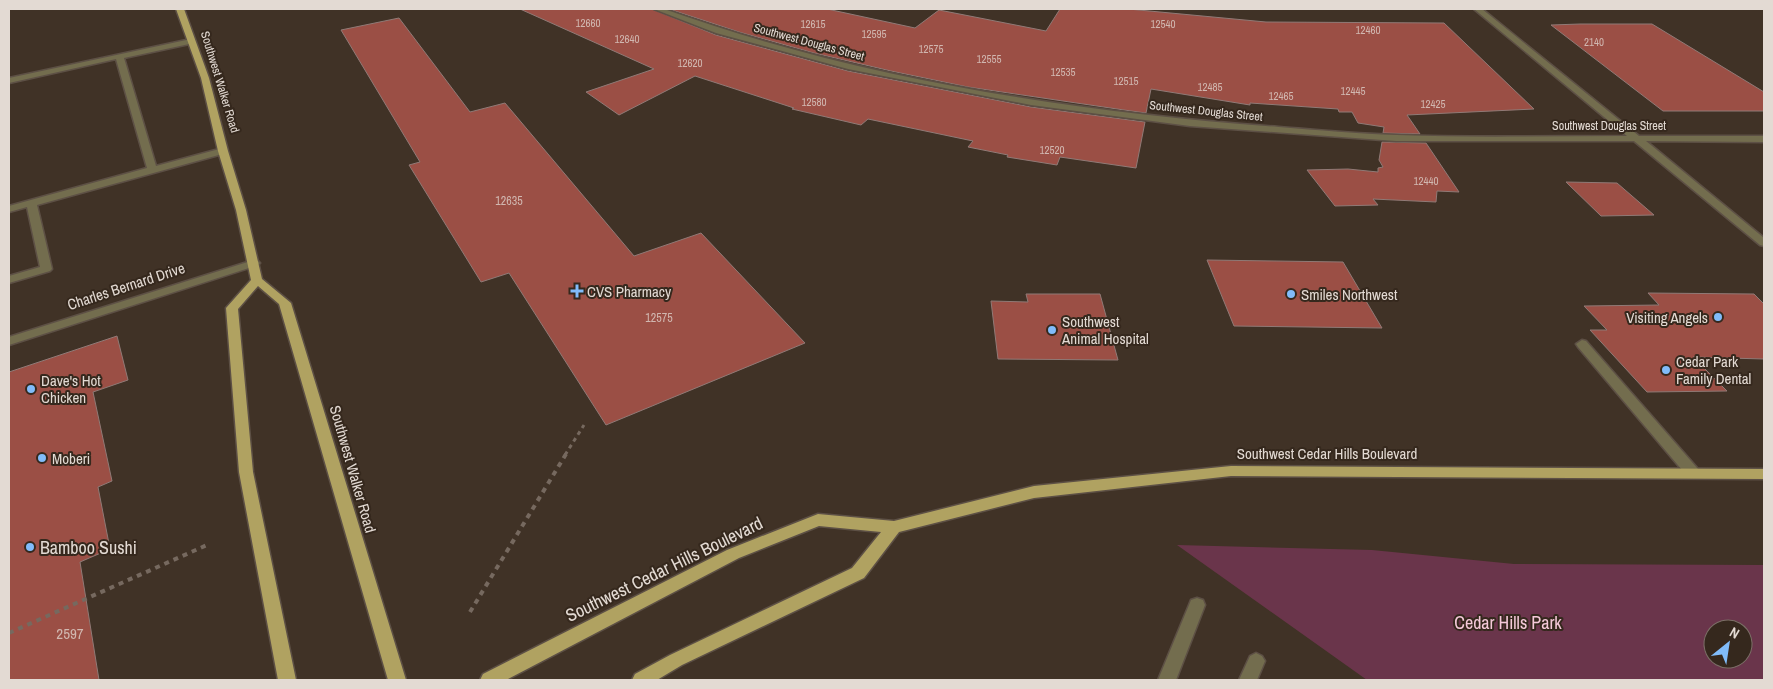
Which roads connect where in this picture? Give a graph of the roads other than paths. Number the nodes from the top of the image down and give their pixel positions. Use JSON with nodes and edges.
{"nodes":[{"id":1,"x":180,"y":9,"type":"edge"},
{"id":2,"x":658,"y":9,"type":"edge"},
{"id":3,"x":1478,"y":9,"type":"edge"},
{"id":4,"x":191,"y":41,"type":"junction"},
{"id":5,"x":120,"y":56,"type":"junction"},
{"id":6,"x":9,"y":80,"type":"edge"},
{"id":7,"x":1636,"y":139,"type":"junction"},
{"id":8,"x":1764,"y":140,"type":"edge"},
{"id":9,"x":223,"y":151,"type":"junction"},
{"id":10,"x":152,"y":170,"type":"junction"},
{"id":11,"x":31,"y":203,"type":"junction"},
{"id":12,"x":9,"y":209,"type":"edge"},
{"id":13,"x":1764,"y":243,"type":"edge"},
{"id":14,"x":254,"y":262,"type":"junction"},
{"id":15,"x":9,"y":280,"type":"edge"},
{"id":16,"x":257,"y":280,"type":"junction"},
{"id":17,"x":9,"y":341,"type":"edge"},
{"id":18,"x":1582,"y":344,"type":"dead end"},
{"id":19,"x":1693,"y":474,"type":"junction"},
{"id":20,"x":1764,"y":474,"type":"edge"},
{"id":21,"x":894,"y":527,"type":"junction"},
{"id":22,"x":1197,"y":605,"type":"dead end"},
{"id":23,"x":1256,"y":661,"type":"dead end"},
{"id":24,"x":287,"y":680,"type":"edge"},
{"id":25,"x":397,"y":680,"type":"edge"},
{"id":26,"x":489,"y":680,"type":"edge"},
{"id":27,"x":641,"y":680,"type":"edge"},
{"id":28,"x":1167,"y":680,"type":"edge"},
{"id":29,"x":1248,"y":680,"type":"edge"}],
"edges":[{"from":1,"to":4,"type":"main road","name":"Southwest Walker Road"},
{"from":2,"to":7,"type":"street","name":"Southwest Douglas Street"},
{"from":3,"to":7,"type":"street"},
{"from":4,"to":5,"type":"street"},
{"from":4,"to":9,"type":"main road","name":"Southwest Walker Road"},
{"from":5,"to":6,"type":"street"},
{"from":5,"to":10,"type":"street"},
{"from":7,"to":8,"type":"street","name":"Southwest Douglas Street"},
{"from":7,"to":13,"type":"street"},
{"from":9,"to":10,"type":"street"},
{"from":9,"to":14,"type":"main road","name":"Southwest Walker Road"},
{"from":10,"to":11,"type":"street"},
{"from":11,"to":12,"type":"street"},
{"from":11,"to":15,"type":"street"},
{"from":14,"to":16,"type":"main road","name":"Southwest Walker Road"},
{"from":14,"to":17,"type":"street","name":"Charles Bernard Drive"},
{"from":16,"to":24,"type":"main road"},
{"from":16,"to":25,"type":"main road","name":"Southwest Walker Road"},
{"from":18,"to":19,"type":"street"},
{"from":19,"to":20,"type":"main road","name":"Southwest Cedar Hills Boulevard"},
{"from":19,"to":21,"type":"main road","name":"Southwest Cedar Hills Boulevard"},
{"from":21,"to":26,"type":"main road","name":"Southwest Cedar Hills Boulevard"},
{"from":21,"to":27,"type":"main road"},
{"from":22,"to":28,"type":"street"},
{"from":23,"to":29,"type":"street"}]}
